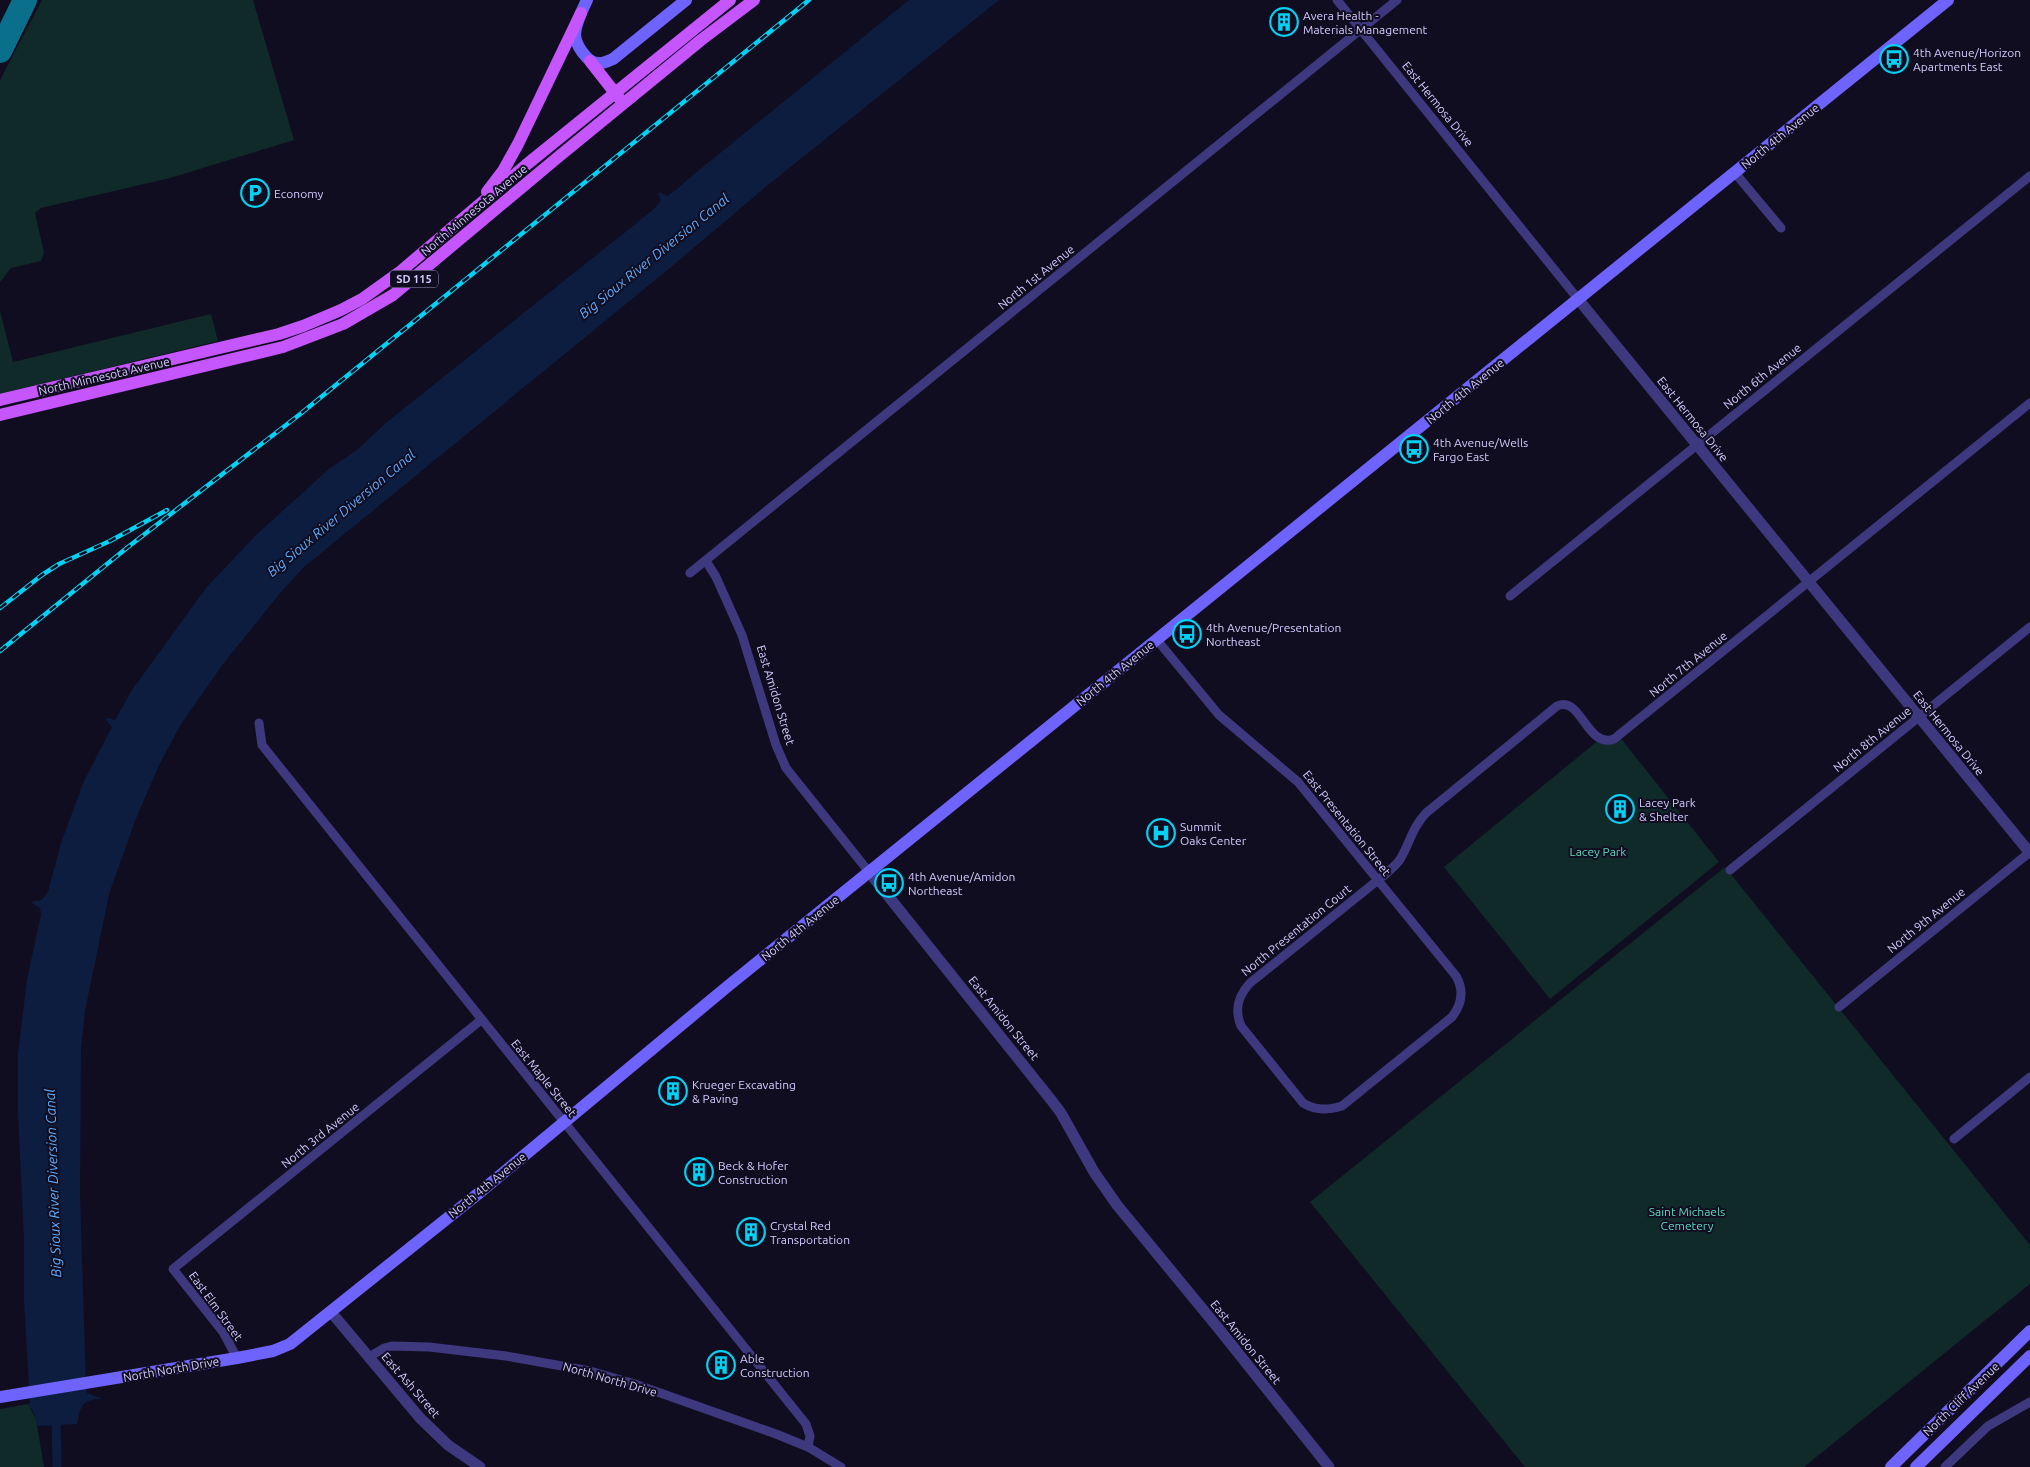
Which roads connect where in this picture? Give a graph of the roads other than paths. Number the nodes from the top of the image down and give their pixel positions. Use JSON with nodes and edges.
{"nodes":[{"id":1,"x":587,"y":0,"type":"edge"},
{"id":2,"x":686,"y":0,"type":"edge"},
{"id":3,"x":730,"y":0,"type":"edge"},
{"id":4,"x":754,"y":0,"type":"edge"},
{"id":5,"x":1337,"y":0,"type":"edge"},
{"id":6,"x":1396,"y":0,"type":"edge"},
{"id":7,"x":1948,"y":0,"type":"edge"},
{"id":8,"x":581,"y":13,"type":"junction"},
{"id":9,"x":1360,"y":29,"type":"junction"},
{"id":10,"x":590,"y":60,"type":"junction"},
{"id":11,"x":615,"y":92,"type":"junction"},
{"id":12,"x":624,"y":103,"type":"junction"},
{"id":13,"x":1735,"y":173,"type":"junction"},
{"id":14,"x":2030,"y":176,"type":"edge"},
{"id":15,"x":455,"y":227,"type":"junction"},
{"id":16,"x":1781,"y":228,"type":"dead end"},
{"id":17,"x":1578,"y":300,"type":"junction"},
{"id":18,"x":0,"y":400,"type":"edge"},
{"id":19,"x":2030,"y":403,"type":"edge"},
{"id":20,"x":0,"y":415,"type":"edge"},
{"id":21,"x":1697,"y":445,"type":"junction"},
{"id":22,"x":706,"y":561,"type":"junction"},
{"id":23,"x":690,"y":573,"type":"dead end"},
{"id":24,"x":1809,"y":582,"type":"junction"},
{"id":25,"x":1510,"y":596,"type":"dead end"},
{"id":26,"x":2030,"y":627,"type":"edge"},
{"id":27,"x":1157,"y":640,"type":"junction"},
{"id":28,"x":1919,"y":717,"type":"junction"},
{"id":29,"x":259,"y":723,"type":"dead end"},
{"id":30,"x":2030,"y":853,"type":"edge"},
{"id":31,"x":1730,"y":870,"type":"dead end"},
{"id":32,"x":869,"y":872,"type":"junction"},
{"id":33,"x":1378,"y":880,"type":"junction"},
{"id":34,"x":1461,"y":992,"type":"joint"},
{"id":35,"x":1839,"y":1007,"type":"dead end"},
{"id":36,"x":482,"y":1020,"type":"junction"},
{"id":37,"x":2030,"y":1077,"type":"edge"},
{"id":38,"x":563,"y":1123,"type":"junction"},
{"id":39,"x":1954,"y":1139,"type":"dead end"},
{"id":40,"x":174,"y":1269,"type":"joint"},
{"id":41,"x":331,"y":1312,"type":"junction"},
{"id":42,"x":2030,"y":1331,"type":"edge"},
{"id":43,"x":2030,"y":1356,"type":"edge"},
{"id":44,"x":368,"y":1357,"type":"junction"},
{"id":45,"x":237,"y":1358,"type":"junction"},
{"id":46,"x":0,"y":1397,"type":"edge"},
{"id":47,"x":2030,"y":1402,"type":"edge"},
{"id":48,"x":808,"y":1447,"type":"junction"},
{"id":49,"x":480,"y":1467,"type":"edge"},
{"id":50,"x":841,"y":1467,"type":"edge"},
{"id":51,"x":1329,"y":1467,"type":"edge"},
{"id":52,"x":1891,"y":1467,"type":"edge"},
{"id":53,"x":1916,"y":1467,"type":"edge"},
{"id":54,"x":1945,"y":1467,"type":"edge"}],
"edges":[{"from":1,"to":8,"type":"main road"},
{"from":2,"to":10,"type":"main road"},
{"from":3,"to":11,"type":"main road","name":"North Minnesota Avenue","number":"SD 115"},
{"from":4,"to":12,"type":"main road","name":"North Minnesota Avenue","number":"SD 115"},
{"from":5,"to":9,"type":"street","name":"East Hermosa Drive"},
{"from":6,"to":9,"type":"street","name":"North 1st Avenue"},
{"from":7,"to":13,"type":"main road","name":"North 4th Avenue"},
{"from":8,"to":10,"type":"main road"},
{"from":8,"to":15,"type":"main road"},
{"from":9,"to":17,"type":"street","name":"East Hermosa Drive"},
{"from":9,"to":22,"type":"street","name":"North 1st Avenue"},
{"from":10,"to":11,"type":"main road"},
{"from":11,"to":12,"type":"main road"},
{"from":11,"to":15,"type":"main road","name":"North Minnesota Avenue","number":"SD 115"},
{"from":12,"to":20,"type":"main road","name":"North Minnesota Avenue","number":"SD 115"},
{"from":13,"to":16,"type":"street"},
{"from":13,"to":17,"type":"main road","name":"North 4th Avenue"},
{"from":14,"to":21,"type":"street","name":"North 6th Avenue"},
{"from":15,"to":18,"type":"main road","name":"North Minnesota Avenue","number":"SD 115"},
{"from":17,"to":21,"type":"street","name":"East Hermosa Drive"},
{"from":17,"to":27,"type":"main road","name":"North 4th Avenue"},
{"from":19,"to":24,"type":"street","name":"North 7th Avenue"},
{"from":21,"to":24,"type":"street","name":"East Hermosa Drive"},
{"from":21,"to":25,"type":"street","name":"North 6th Avenue"},
{"from":22,"to":23,"type":"street","name":"North 1st Avenue"},
{"from":22,"to":32,"type":"street","name":"East Amidon Street"},
{"from":24,"to":28,"type":"street","name":"East Hermosa Drive"},
{"from":24,"to":33,"type":"street","name":"North 7th Avenue"},
{"from":26,"to":28,"type":"street","name":"North 8th Avenue"},
{"from":27,"to":32,"type":"main road","name":"North 4th Avenue"},
{"from":27,"to":33,"type":"street","name":"East Presentation Street"},
{"from":28,"to":30,"type":"street","name":"East Hermosa Drive"},
{"from":28,"to":31,"type":"street","name":"North 8th Avenue"},
{"from":29,"to":36,"type":"street","name":"East Maple Street"},
{"from":30,"to":35,"type":"street","name":"North 9th Avenue"},
{"from":32,"to":38,"type":"main road","name":"North 4th Avenue"},
{"from":32,"to":51,"type":"street","name":"East Amidon Street"},
{"from":33,"to":34,"type":"street","name":"East Presentation Street"},
{"from":33,"to":34,"type":"street","name":"North Presentation Court"},
{"from":36,"to":38,"type":"street","name":"East Maple Street"},
{"from":36,"to":40,"type":"street","name":"North 3rd Avenue"},
{"from":37,"to":39,"type":"street"},
{"from":38,"to":41,"type":"main road","name":"North 4th Avenue"},
{"from":38,"to":48,"type":"street","name":"East Maple Street"},
{"from":40,"to":45,"type":"street","name":"East Elm Street"},
{"from":41,"to":44,"type":"street","name":"East Ash Street"},
{"from":41,"to":45,"type":"main road","name":"North North Drive"},
{"from":42,"to":52,"type":"main road","name":"North Cliff Avenue"},
{"from":43,"to":53,"type":"main road","name":"North Cliff Avenue"},
{"from":44,"to":48,"type":"street","name":"North North Drive"},
{"from":44,"to":49,"type":"street","name":"East Ash Street"},
{"from":45,"to":46,"type":"main road","name":"North North Drive"},
{"from":47,"to":54,"type":"street"},
{"from":48,"to":50,"type":"street","name":"North North Drive"}]}
